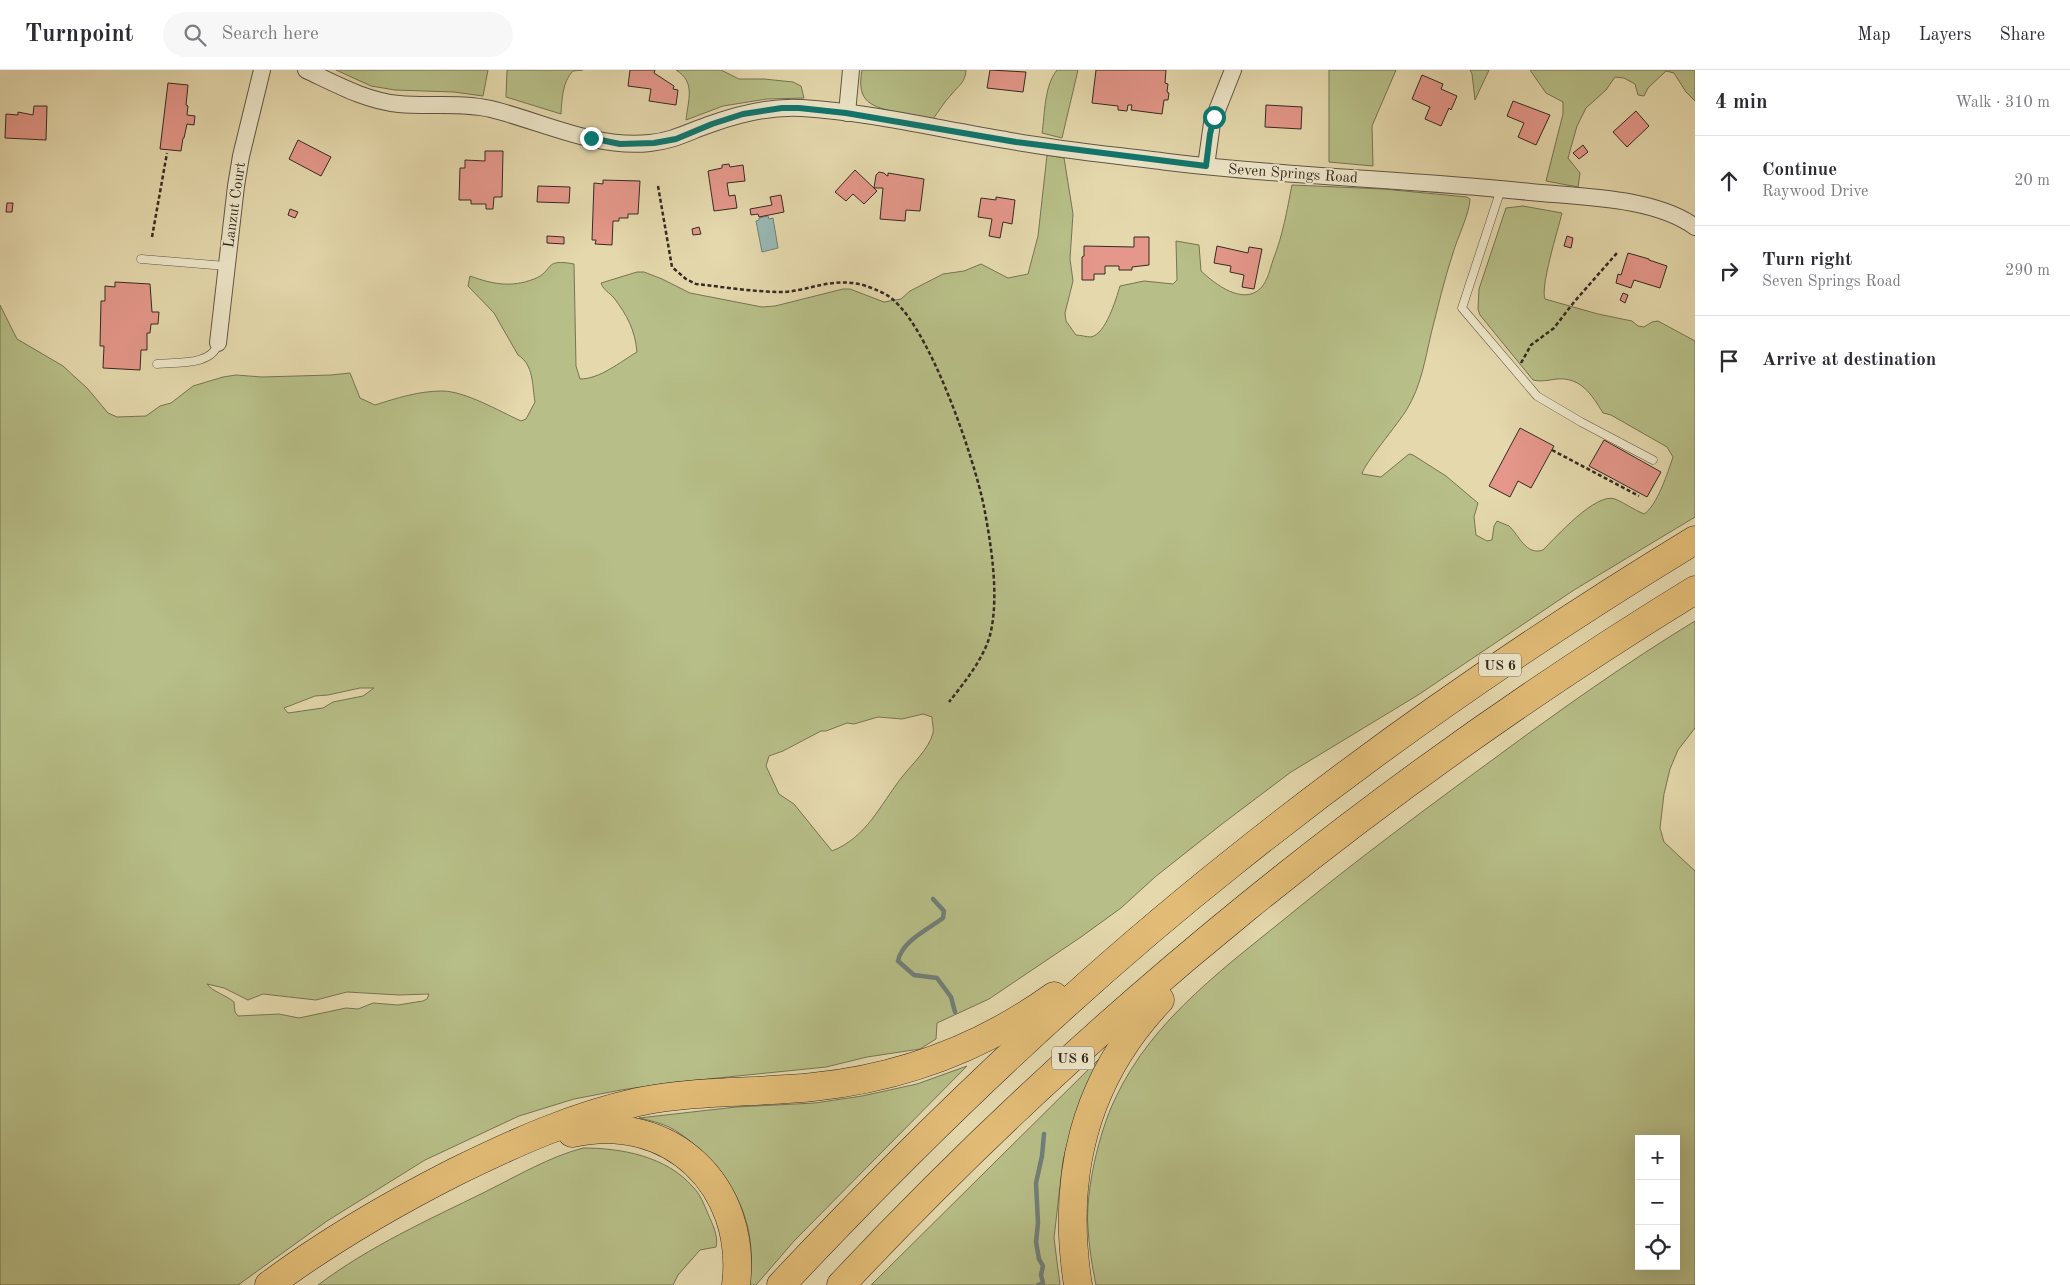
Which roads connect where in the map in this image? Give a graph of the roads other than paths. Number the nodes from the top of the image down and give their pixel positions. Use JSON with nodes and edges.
{"nodes":[{"id":1,"x":262,"y":70,"type":"edge"},
{"id":2,"x":306,"y":70,"type":"edge"},
{"id":3,"x":851,"y":70,"type":"edge"},
{"id":4,"x":1233,"y":70,"type":"edge"},
{"id":5,"x":846,"y":113,"type":"junction"},
{"id":6,"x":1206,"y":166,"type":"junction"},
{"id":7,"x":1501,"y":189,"type":"junction"},
{"id":8,"x":1695,"y":227,"type":"edge"},
{"id":9,"x":141,"y":259,"type":"dead end"},
{"id":10,"x":226,"y":266,"type":"junction"},
{"id":11,"x":218,"y":343,"type":"joint"},
{"id":12,"x":157,"y":364,"type":"dead end"},
{"id":13,"x":1653,"y":460,"type":"dead end"},
{"id":14,"x":1695,"y":540,"type":"edge"},
{"id":15,"x":1695,"y":590,"type":"edge"},
{"id":16,"x":1322,"y":848,"type":"junction"},
{"id":17,"x":1191,"y":897,"type":"junction"},
{"id":18,"x":268,"y":1285,"type":"edge"},
{"id":19,"x":287,"y":1285,"type":"edge"},
{"id":20,"x":736,"y":1285,"type":"edge"},
{"id":21,"x":781,"y":1285,"type":"edge"},
{"id":22,"x":841,"y":1285,"type":"edge"},
{"id":23,"x":1078,"y":1285,"type":"edge"}],
"edges":[{"from":1,"to":10,"type":"street","name":"Lanzut Court"},
{"from":2,"to":5,"type":"street","name":"Seven Springs Road"},
{"from":3,"to":5,"type":"street"},
{"from":4,"to":6,"type":"street"},
{"from":5,"to":6,"type":"street","name":"Seven Springs Road"},
{"from":6,"to":7,"type":"street","name":"Seven Springs Road"},
{"from":7,"to":8,"type":"street","name":"Seven Springs Road"},
{"from":7,"to":13,"type":"lane"},
{"from":9,"to":10,"type":"lane"},
{"from":10,"to":11,"type":"street","name":"Lanzut Court"},
{"from":11,"to":12,"type":"lane"},
{"from":14,"to":17,"type":"highway","number":"US 6"},
{"from":15,"to":16,"type":"highway","number":"US 6"},
{"from":16,"to":22,"type":"highway","number":"US 6"},
{"from":16,"to":23,"type":"highway"},
{"from":17,"to":18,"type":"highway"},
{"from":17,"to":21,"type":"highway","number":"US 6"},
{"from":19,"to":20,"type":"highway"}]}
